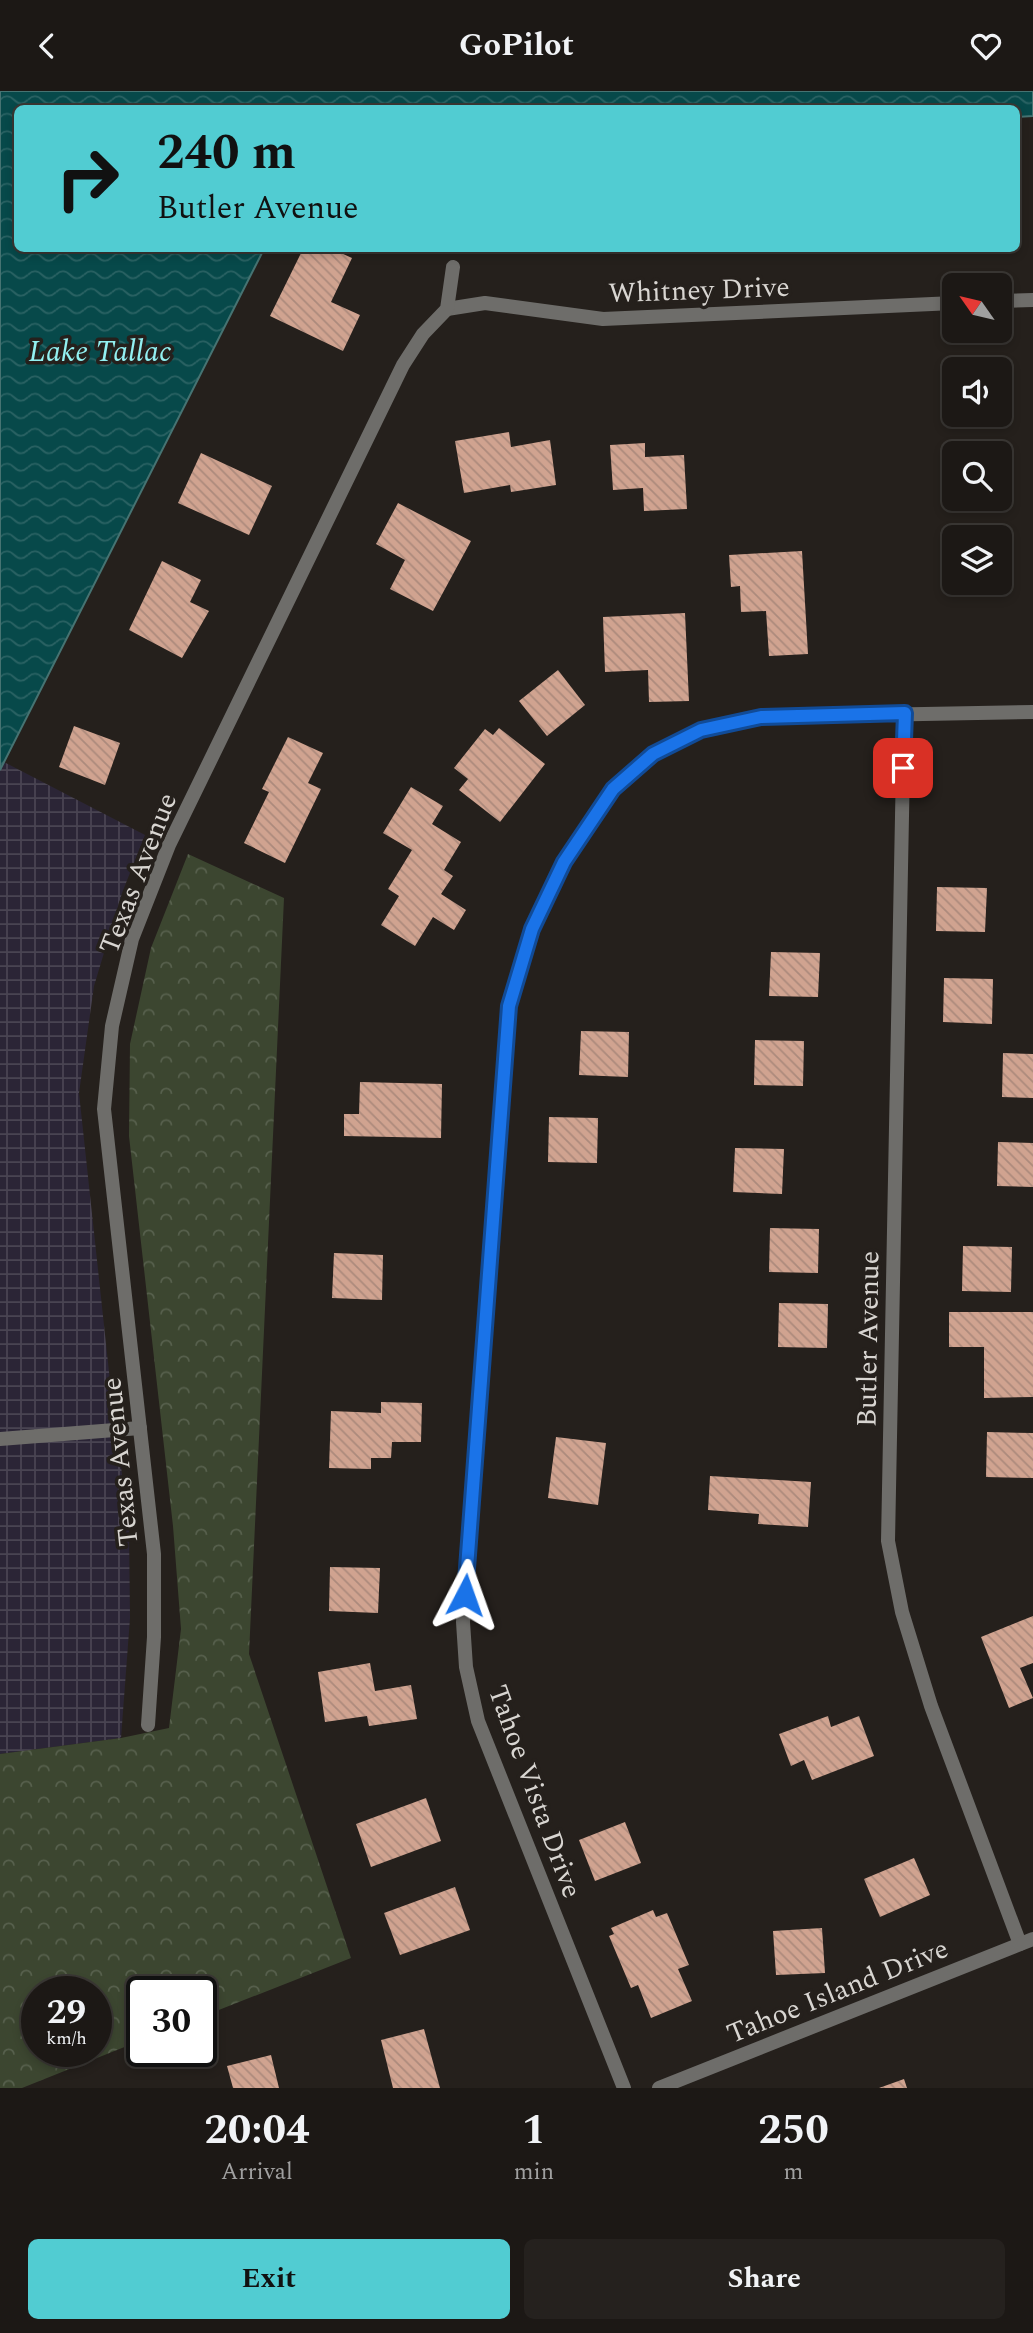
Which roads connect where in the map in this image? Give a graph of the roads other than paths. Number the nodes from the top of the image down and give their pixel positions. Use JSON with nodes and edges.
{"nodes":[{"id":1,"x":453,"y":267,"type":"dead end"},
{"id":2,"x":1033,"y":300,"type":"edge"},
{"id":3,"x":1012,"y":301,"type":"edge"},
{"id":4,"x":942,"y":304,"type":"edge"},
{"id":5,"x":447,"y":309,"type":"junction"},
{"id":6,"x":1033,"y":712,"type":"edge"},
{"id":7,"x":905,"y":713,"type":"junction"},
{"id":8,"x":141,"y":1428,"type":"junction"},
{"id":9,"x":0,"y":1439,"type":"edge"},
{"id":10,"x":148,"y":1724,"type":"dead end"},
{"id":11,"x":1027,"y":1941,"type":"edge"},
{"id":12,"x":624,"y":2088,"type":"edge"},
{"id":13,"x":659,"y":2088,"type":"edge"}],
"edges":[{"from":1,"to":5,"type":"street"},
{"from":2,"to":3,"type":"street"},
{"from":4,"to":5,"type":"street","name":"Whitney Drive"},
{"from":5,"to":8,"type":"street","name":"Texas Avenue"},
{"from":6,"to":7,"type":"street","name":"Tahoe Vista Drive"},
{"from":7,"to":11,"type":"street","name":"Butler Avenue"},
{"from":7,"to":12,"type":"street","name":"Tahoe Vista Drive"},
{"from":8,"to":9,"type":"street"},
{"from":8,"to":10,"type":"street","name":"Texas Avenue"},
{"from":11,"to":13,"type":"street","name":"Tahoe Island Drive"}]}
